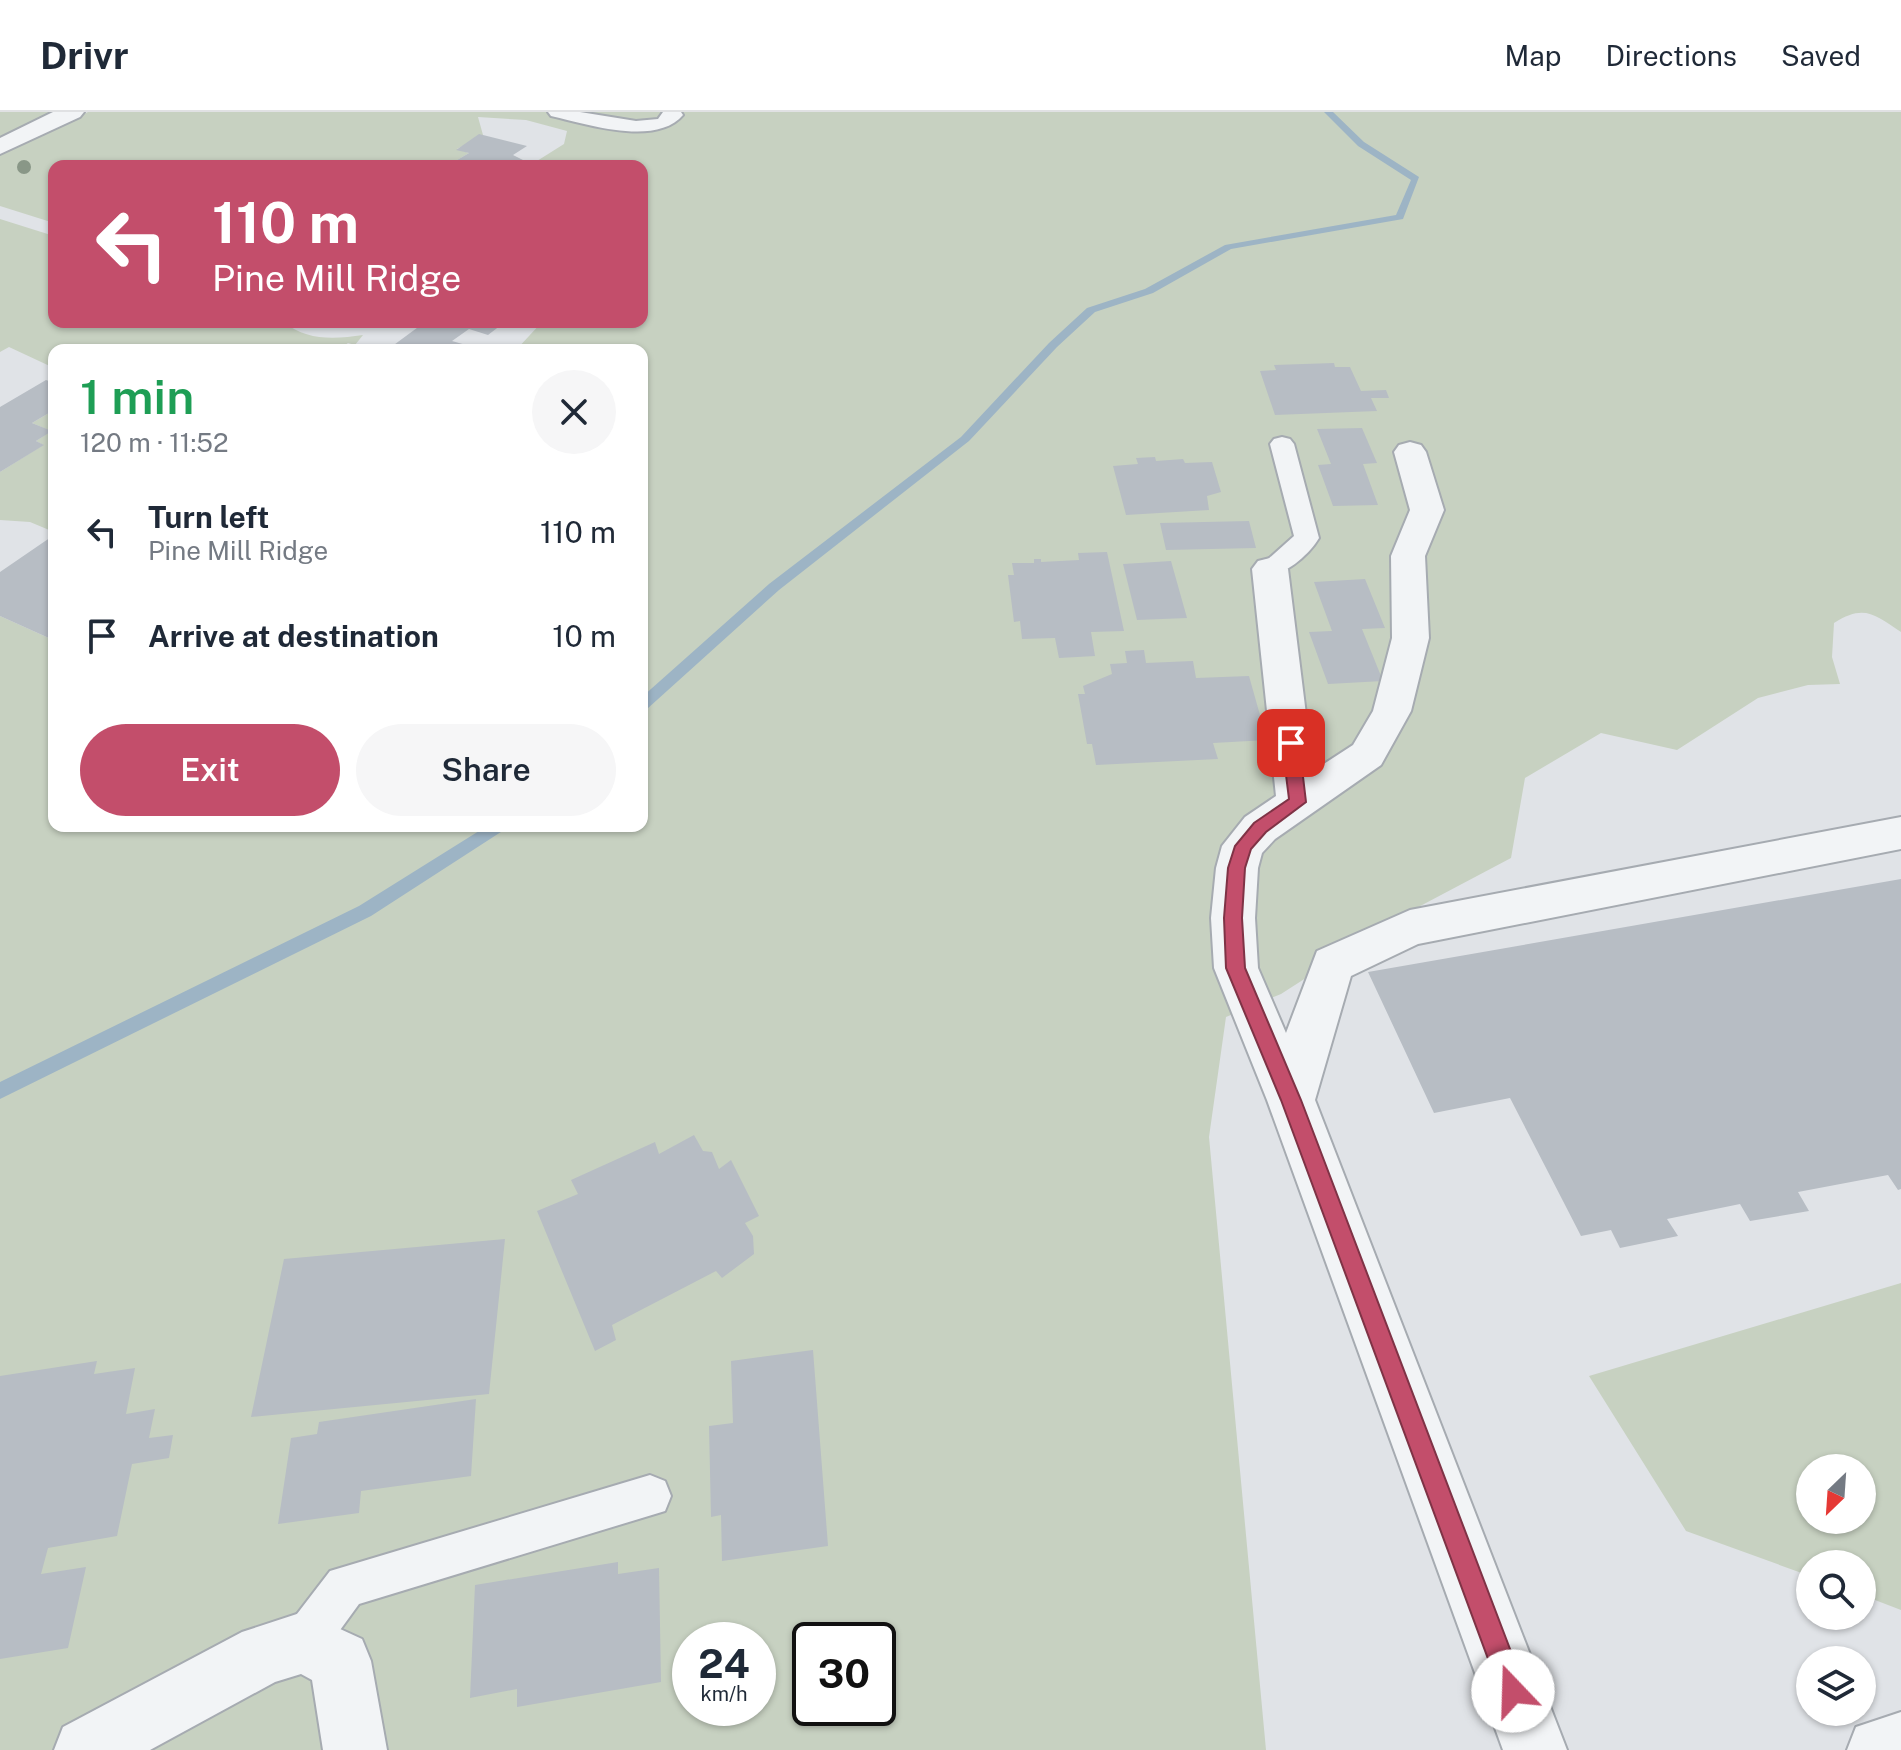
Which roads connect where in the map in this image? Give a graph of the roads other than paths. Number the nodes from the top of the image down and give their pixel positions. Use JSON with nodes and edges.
{"nodes":[{"id":1,"x":72,"y":112,"type":"edge"},
{"id":2,"x":557,"y":112,"type":"edge"},
{"id":3,"x":672,"y":112,"type":"edge"},
{"id":4,"x":0,"y":147,"type":"edge"},
{"id":5,"x":1282,"y":444,"type":"dead end"},
{"id":6,"x":1410,"y":452,"type":"dead end"},
{"id":7,"x":1270,"y":569,"type":"joint"},
{"id":8,"x":1297,"y":802,"type":"junction"},
{"id":9,"x":1901,"y":833,"type":"edge"},
{"id":10,"x":1291,"y":1100,"type":"junction"},
{"id":11,"x":650,"y":1496,"type":"dead end"},
{"id":12,"x":303,"y":1643,"type":"junction"},
{"id":13,"x":1901,"y":1744,"type":"edge"},
{"id":14,"x":86,"y":1750,"type":"edge"},
{"id":15,"x":355,"y":1750,"type":"edge"},
{"id":16,"x":1535,"y":1750,"type":"edge"},
{"id":17,"x":1879,"y":1750,"type":"edge"}],
"edges":[{"from":1,"to":4,"type":"street"},
{"from":2,"to":3,"type":"lane"},
{"from":5,"to":7,"type":"lane"},
{"from":6,"to":8,"type":"street"},
{"from":7,"to":8,"type":"street"},
{"from":8,"to":10,"type":"street"},
{"from":9,"to":10,"type":"street"},
{"from":10,"to":16,"type":"street"},
{"from":11,"to":12,"type":"lane"},
{"from":12,"to":14,"type":"street"},
{"from":12,"to":15,"type":"street"},
{"from":13,"to":17,"type":"street"}]}
